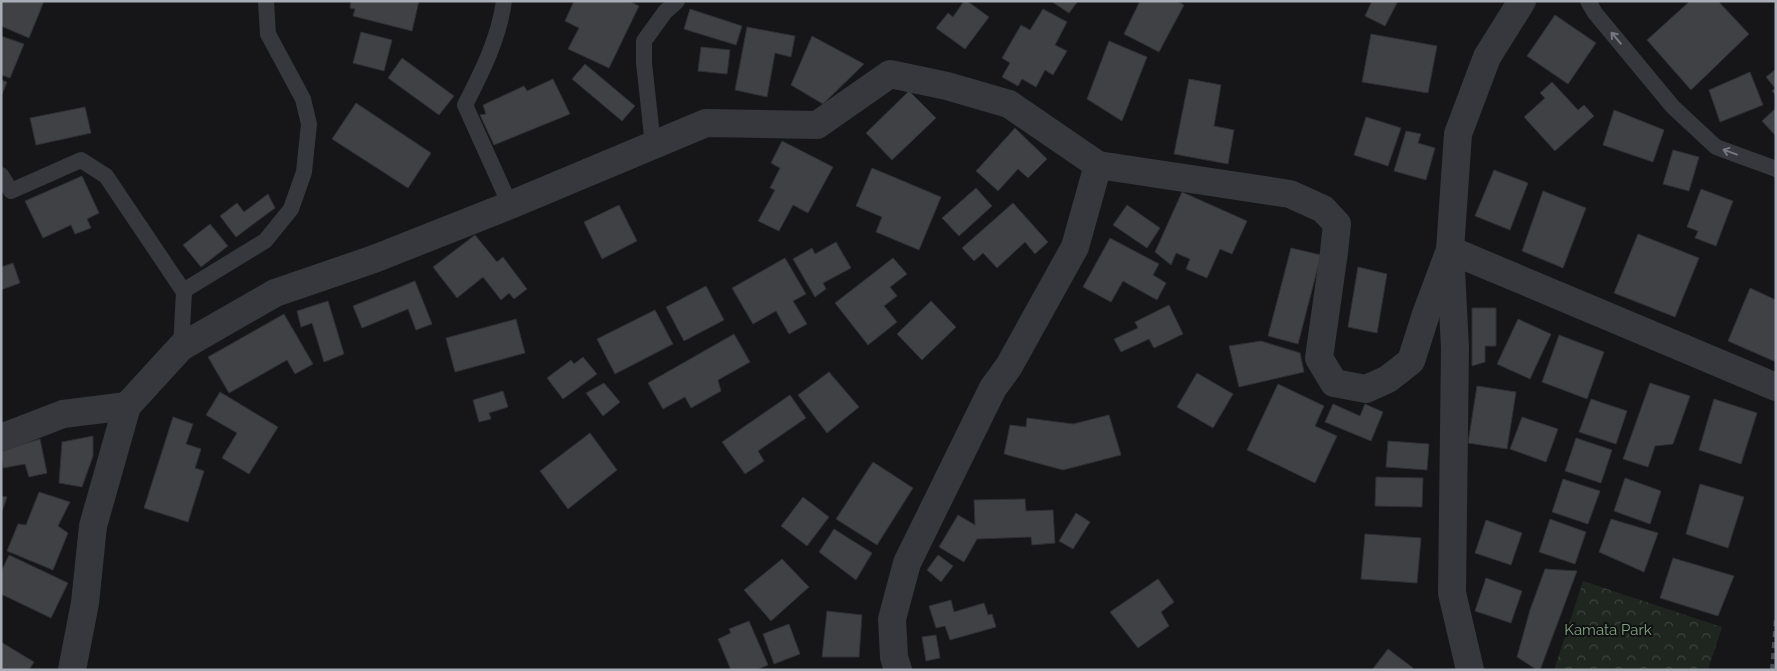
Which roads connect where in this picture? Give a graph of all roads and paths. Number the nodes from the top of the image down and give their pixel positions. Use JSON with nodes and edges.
{"nodes":[{"id":1,"x":266,"y":1,"type":"edge"},
{"id":2,"x":504,"y":1,"type":"edge"},
{"id":3,"x":677,"y":1,"type":"edge"},
{"id":4,"x":1522,"y":1,"type":"edge"},
{"id":5,"x":1588,"y":1,"type":"edge"},
{"id":6,"x":653,"y":145,"type":"junction"},
{"id":7,"x":1098,"y":165,"type":"junction"},
{"id":8,"x":1776,"y":169,"type":"edge"},
{"id":9,"x":1,"y":175,"type":"edge"},
{"id":10,"x":510,"y":205,"type":"junction"},
{"id":11,"x":1450,"y":250,"type":"junction"},
{"id":12,"x":183,"y":290,"type":"junction"},
{"id":13,"x":181,"y":347,"type":"junction"},
{"id":14,"x":1776,"y":387,"type":"edge"},
{"id":15,"x":127,"y":406,"type":"junction"},
{"id":16,"x":1,"y":438,"type":"edge"},
{"id":17,"x":72,"y":670,"type":"edge"},
{"id":18,"x":898,"y":670,"type":"edge"},
{"id":19,"x":1470,"y":670,"type":"edge"}],
"edges":[{"from":1,"to":12,"type":"lane"},
{"from":2,"to":10,"type":"lane"},
{"from":3,"to":6,"type":"lane"},
{"from":4,"to":11,"type":"street"},
{"from":8,"to":5,"type":"lane","one_way":true},
{"from":6,"to":7,"type":"street"},
{"from":6,"to":10,"type":"street"},
{"from":7,"to":11,"type":"street"},
{"from":7,"to":18,"type":"street"},
{"from":9,"to":12,"type":"lane"},
{"from":10,"to":13,"type":"street"},
{"from":11,"to":14,"type":"street"},
{"from":11,"to":19,"type":"street"},
{"from":12,"to":13,"type":"lane"},
{"from":13,"to":15,"type":"street"},
{"from":15,"to":16,"type":"street"},
{"from":15,"to":17,"type":"street"}]}
